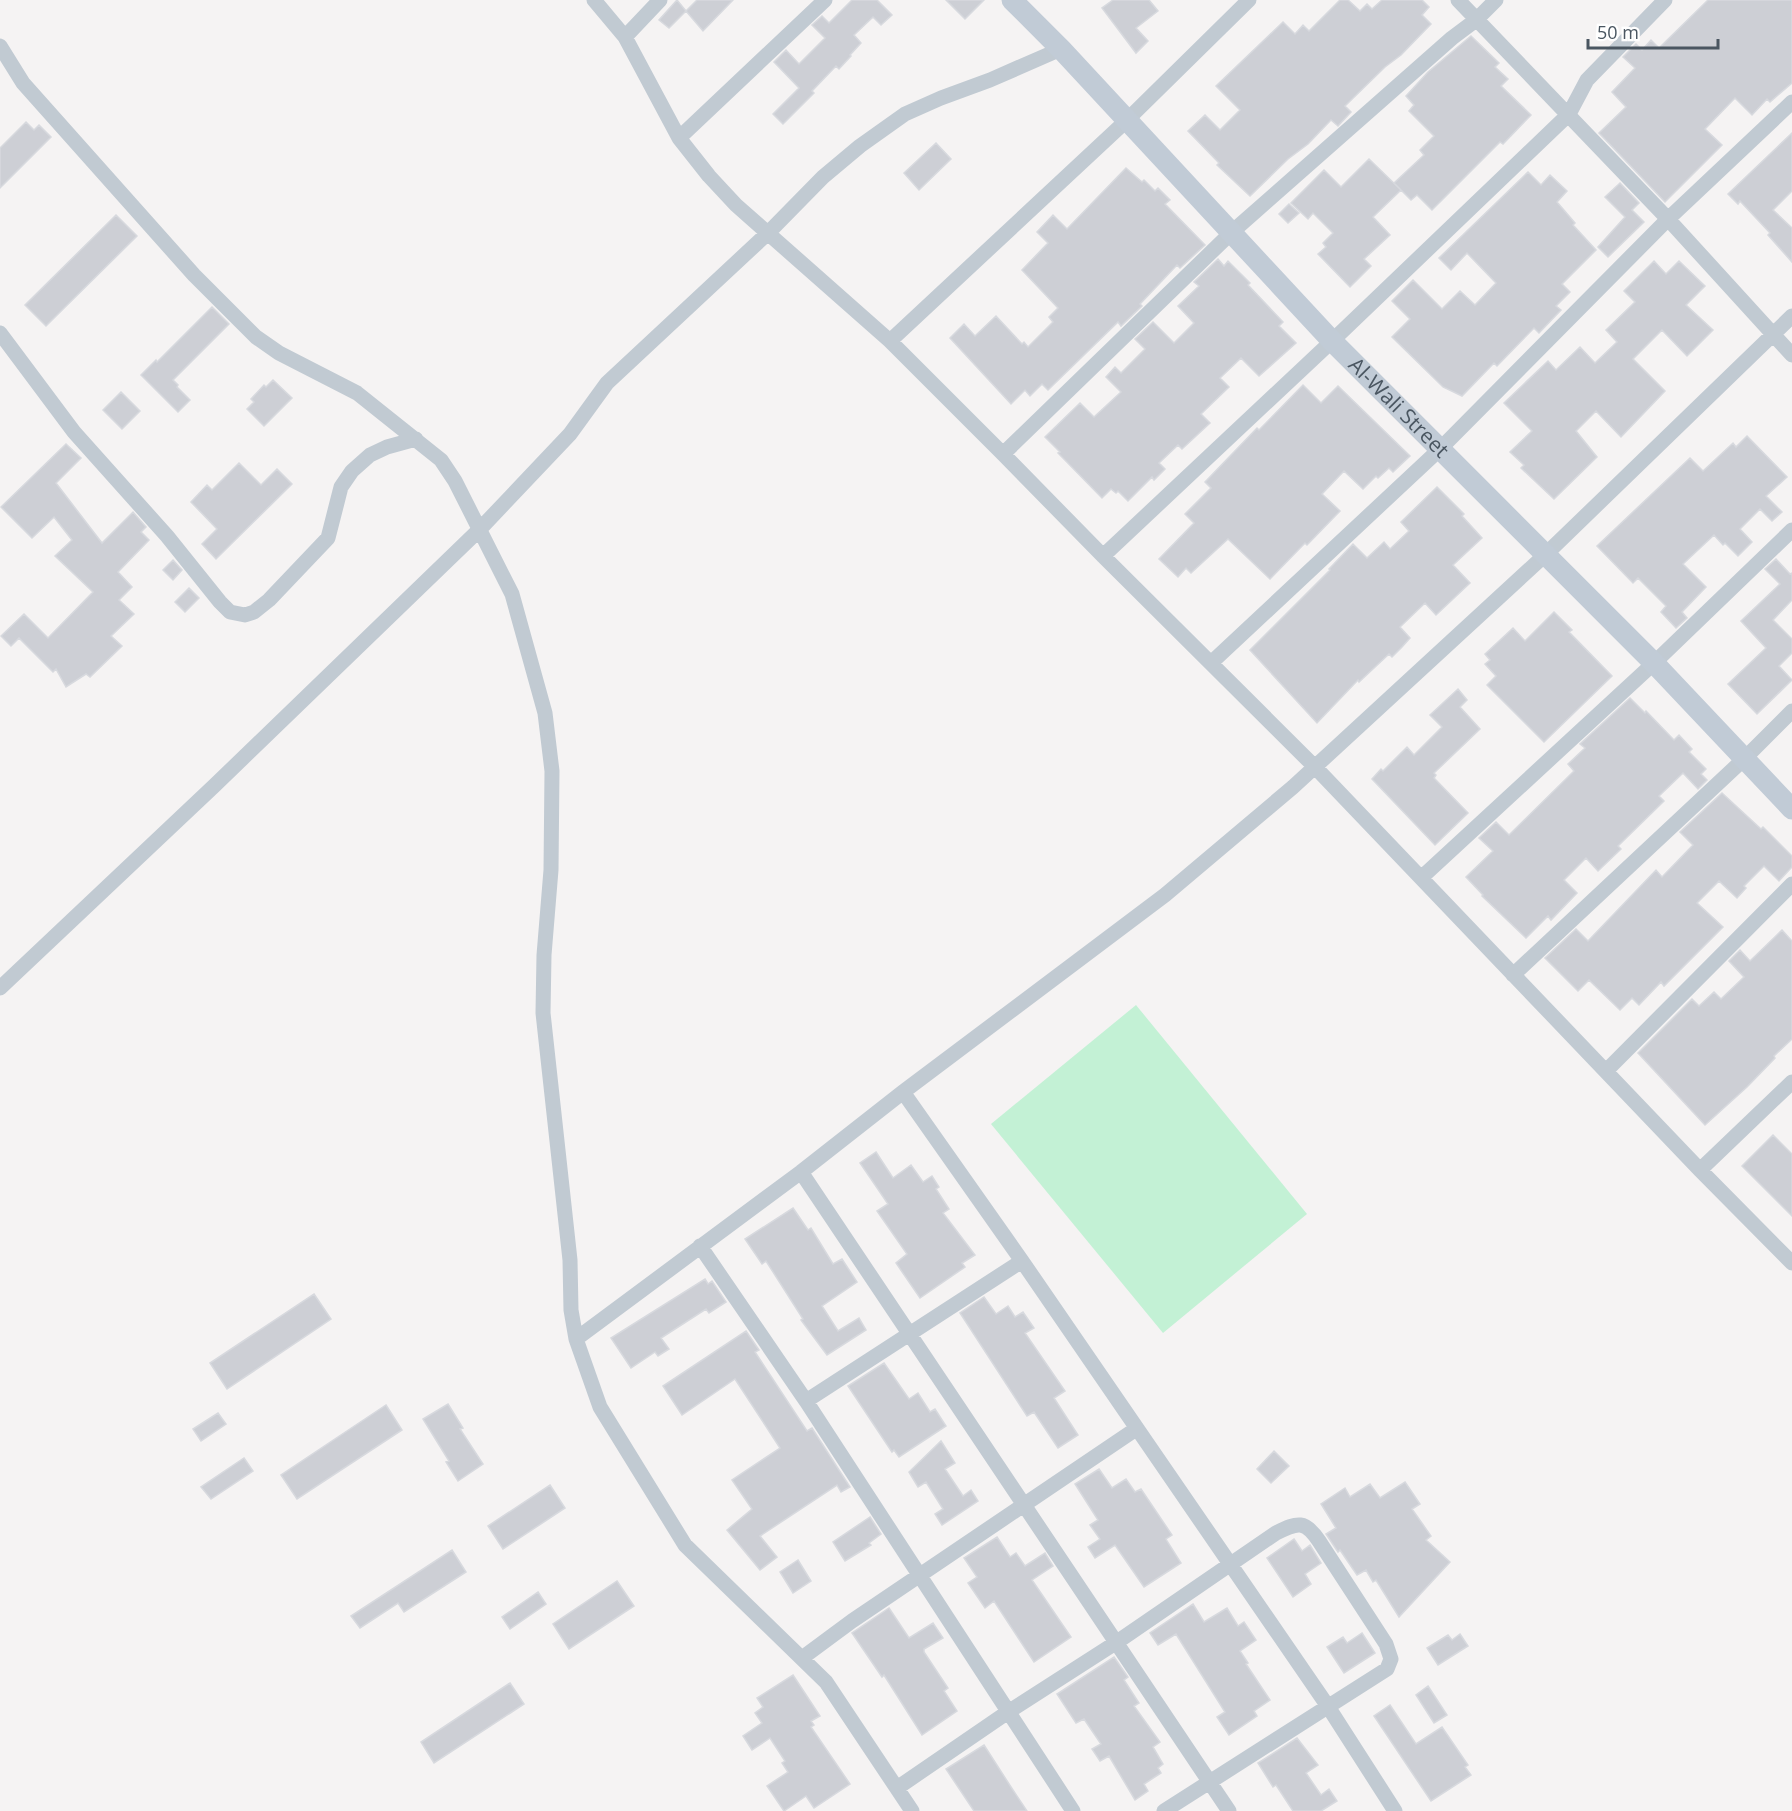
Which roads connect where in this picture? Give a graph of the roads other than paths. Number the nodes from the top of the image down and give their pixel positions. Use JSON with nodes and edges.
{"nodes":[{"id":1,"x":594,"y":0,"type":"edge"},
{"id":2,"x":660,"y":0,"type":"edge"},
{"id":3,"x":825,"y":0,"type":"edge"},
{"id":4,"x":1012,"y":0,"type":"edge"},
{"id":5,"x":1249,"y":0,"type":"edge"},
{"id":6,"x":1458,"y":0,"type":"edge"},
{"id":7,"x":1496,"y":0,"type":"edge"},
{"id":8,"x":1665,"y":0,"type":"edge"},
{"id":9,"x":1476,"y":20,"type":"junction"},
{"id":10,"x":625,"y":37,"type":"junction"},
{"id":11,"x":0,"y":46,"type":"edge"},
{"id":12,"x":1061,"y":49,"type":"junction"},
{"id":13,"x":1792,"y":102,"type":"edge"},
{"id":14,"x":1569,"y":114,"type":"junction"},
{"id":15,"x":1126,"y":121,"type":"junction"},
{"id":16,"x":679,"y":138,"type":"junction"},
{"id":17,"x":1668,"y":219,"type":"junction"},
{"id":18,"x":769,"y":232,"type":"junction"},
{"id":19,"x":1232,"y":232,"type":"junction"},
{"id":20,"x":1792,"y":316,"type":"edge"},
{"id":21,"x":0,"y":333,"type":"edge"},
{"id":22,"x":1772,"y":334,"type":"junction"},
{"id":23,"x":890,"y":341,"type":"junction"},
{"id":24,"x":1332,"y":341,"type":"junction"},
{"id":25,"x":1792,"y":355,"type":"edge"},
{"id":26,"x":416,"y":439,"type":"junction"},
{"id":27,"x":1440,"y":448,"type":"junction"},
{"id":28,"x":1003,"y":453,"type":"junction"},
{"id":29,"x":479,"y":530,"type":"junction"},
{"id":30,"x":1792,"y":530,"type":"edge"},
{"id":31,"x":1545,"y":555,"type":"junction"},
{"id":32,"x":1103,"y":556,"type":"junction"},
{"id":33,"x":1211,"y":663,"type":"junction"},
{"id":34,"x":1654,"y":663,"type":"junction"},
{"id":35,"x":1792,"y":711,"type":"edge"},
{"id":36,"x":1743,"y":759,"type":"junction"},
{"id":37,"x":1315,"y":767,"type":"junction"},
{"id":38,"x":1792,"y":809,"type":"edge"},
{"id":39,"x":1421,"y":878,"type":"junction"},
{"id":40,"x":1792,"y":884,"type":"edge"},
{"id":41,"x":1513,"y":975,"type":"junction"},
{"id":42,"x":0,"y":988,"type":"edge"},
{"id":43,"x":1606,"y":1071,"type":"junction"},
{"id":44,"x":1792,"y":1082,"type":"edge"},
{"id":45,"x":903,"y":1092,"type":"junction"},
{"id":46,"x":1700,"y":1170,"type":"junction"},
{"id":47,"x":801,"y":1172,"type":"junction"},
{"id":48,"x":700,"y":1246,"type":"junction"},
{"id":49,"x":1022,"y":1261,"type":"junction"},
{"id":50,"x":1792,"y":1263,"type":"edge"},
{"id":51,"x":911,"y":1334,"type":"junction"},
{"id":52,"x":576,"y":1339,"type":"junction"},
{"id":53,"x":806,"y":1401,"type":"junction"},
{"id":54,"x":1136,"y":1429,"type":"junction"},
{"id":55,"x":1024,"y":1506,"type":"junction"},
{"id":56,"x":1231,"y":1566,"type":"junction"},
{"id":57,"x":920,"y":1576,"type":"junction"},
{"id":58,"x":1117,"y":1642,"type":"junction"},
{"id":59,"x":802,"y":1658,"type":"junction"},
{"id":60,"x":1327,"y":1705,"type":"junction"},
{"id":61,"x":1008,"y":1712,"type":"junction"},
{"id":62,"x":1209,"y":1783,"type":"junction"},
{"id":63,"x":897,"y":1788,"type":"junction"},
{"id":64,"x":912,"y":1811,"type":"edge"},
{"id":65,"x":1073,"y":1811,"type":"edge"},
{"id":66,"x":1164,"y":1811,"type":"edge"},
{"id":67,"x":1229,"y":1811,"type":"edge"},
{"id":68,"x":1395,"y":1811,"type":"edge"}],
"edges":[{"from":1,"to":10,"type":"street"},
{"from":2,"to":10,"type":"street"},
{"from":3,"to":16,"type":"street"},
{"from":4,"to":12,"type":"main road","name":"Al-Wali Street"},
{"from":5,"to":15,"type":"street"},
{"from":6,"to":9,"type":"street"},
{"from":7,"to":9,"type":"street"},
{"from":8,"to":14,"type":"street"},
{"from":9,"to":14,"type":"street"},
{"from":9,"to":19,"type":"street"},
{"from":10,"to":16,"type":"street"},
{"from":11,"to":26,"type":"street"},
{"from":12,"to":15,"type":"main road","name":"Al-Wali Street"},
{"from":12,"to":18,"type":"street"},
{"from":13,"to":17,"type":"street"},
{"from":14,"to":17,"type":"street"},
{"from":14,"to":24,"type":"street"},
{"from":15,"to":19,"type":"main road","name":"Al-Wali Street"},
{"from":15,"to":23,"type":"street"},
{"from":16,"to":18,"type":"street"},
{"from":17,"to":22,"type":"street"},
{"from":17,"to":27,"type":"street"},
{"from":18,"to":23,"type":"street"},
{"from":18,"to":29,"type":"street"},
{"from":19,"to":24,"type":"main road","name":"Al-Wali Street"},
{"from":19,"to":28,"type":"street"},
{"from":20,"to":22,"type":"street"},
{"from":21,"to":26,"type":"street"},
{"from":22,"to":25,"type":"street"},
{"from":22,"to":31,"type":"street"},
{"from":23,"to":28,"type":"street"},
{"from":24,"to":27,"type":"main road","name":"Al-Wali Street"},
{"from":24,"to":32,"type":"street"},
{"from":26,"to":29,"type":"street"},
{"from":27,"to":31,"type":"main road","name":"Al-Wali Street"},
{"from":27,"to":33,"type":"street"},
{"from":28,"to":32,"type":"street"},
{"from":29,"to":42,"type":"street"},
{"from":29,"to":52,"type":"street"},
{"from":30,"to":34,"type":"street"},
{"from":31,"to":34,"type":"main road","name":"Al-Wali Street"},
{"from":31,"to":37,"type":"street"},
{"from":32,"to":33,"type":"street"},
{"from":33,"to":37,"type":"street"},
{"from":34,"to":36,"type":"main road","name":"Al-Wali Street"},
{"from":34,"to":39,"type":"street"},
{"from":35,"to":36,"type":"street"},
{"from":36,"to":38,"type":"main road","name":"Al-Wali Street"},
{"from":36,"to":41,"type":"street"},
{"from":37,"to":39,"type":"street"},
{"from":37,"to":45,"type":"street"},
{"from":39,"to":41,"type":"street"},
{"from":40,"to":43,"type":"street"},
{"from":41,"to":43,"type":"street"},
{"from":43,"to":46,"type":"street"},
{"from":44,"to":46,"type":"street"},
{"from":45,"to":47,"type":"street"},
{"from":45,"to":49,"type":"street"},
{"from":46,"to":50,"type":"street"},
{"from":47,"to":48,"type":"street"},
{"from":47,"to":51,"type":"street"},
{"from":48,"to":52,"type":"street"},
{"from":48,"to":53,"type":"street"},
{"from":49,"to":51,"type":"street"},
{"from":49,"to":54,"type":"street"},
{"from":51,"to":53,"type":"street"},
{"from":51,"to":55,"type":"street"},
{"from":52,"to":59,"type":"street"},
{"from":53,"to":57,"type":"street"},
{"from":54,"to":55,"type":"street"},
{"from":54,"to":56,"type":"street"},
{"from":55,"to":57,"type":"street"},
{"from":55,"to":58,"type":"street"},
{"from":56,"to":58,"type":"street"},
{"from":56,"to":60,"type":"street"},
{"from":56,"to":60,"type":"street"},
{"from":57,"to":59,"type":"street"},
{"from":57,"to":61,"type":"street"},
{"from":58,"to":61,"type":"street"},
{"from":58,"to":62,"type":"street"},
{"from":59,"to":63,"type":"street"},
{"from":60,"to":62,"type":"street"},
{"from":60,"to":68,"type":"street"},
{"from":61,"to":63,"type":"street"},
{"from":61,"to":65,"type":"street"},
{"from":62,"to":66,"type":"street"},
{"from":62,"to":67,"type":"street"},
{"from":63,"to":64,"type":"street"}]}
